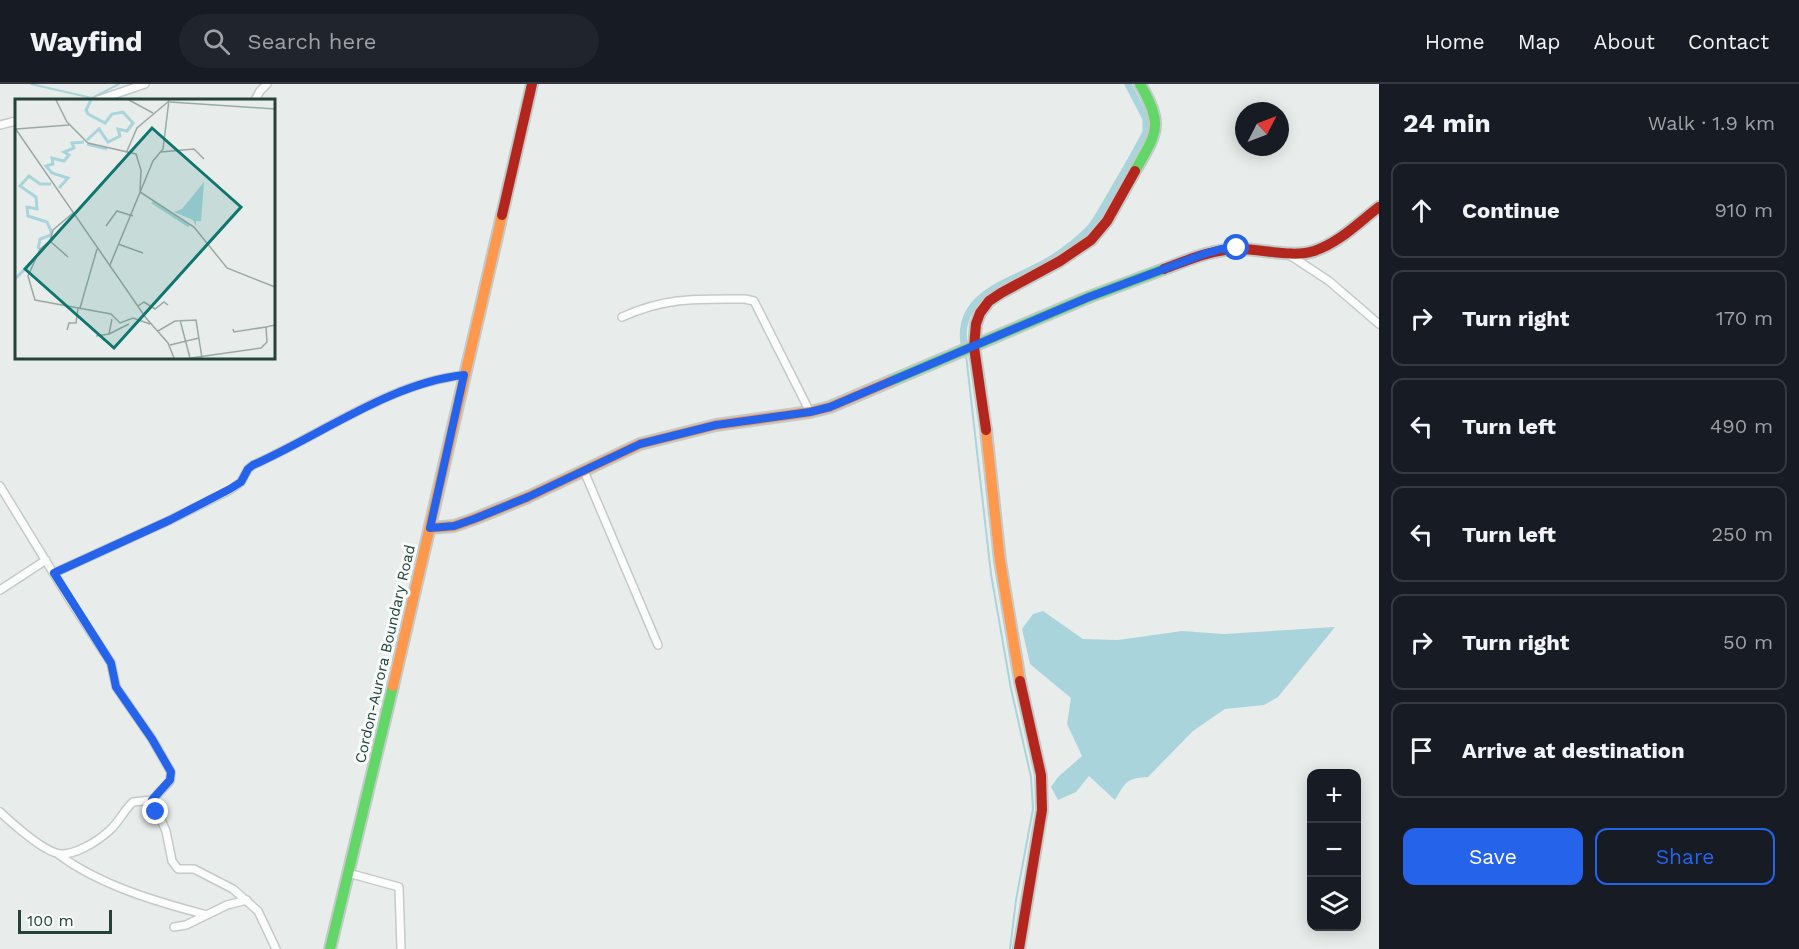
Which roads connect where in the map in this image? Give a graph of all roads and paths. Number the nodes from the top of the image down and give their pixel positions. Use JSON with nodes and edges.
{"nodes":[{"id":1,"x":145,"y":84,"type":"edge"},
{"id":2,"x":267,"y":84,"type":"edge"},
{"id":3,"x":532,"y":84,"type":"edge"},
{"id":4,"x":1140,"y":84,"type":"edge"},
{"id":5,"x":101,"y":99,"type":"edge"},
{"id":6,"x":256,"y":99,"type":"edge"},
{"id":7,"x":15,"y":121,"type":"edge"},
{"id":8,"x":0,"y":125,"type":"edge"},
{"id":9,"x":1379,"y":207,"type":"edge"},
{"id":10,"x":1286,"y":252,"type":"junction"},
{"id":11,"x":622,"y":317,"type":"dead end"},
{"id":12,"x":1379,"y":324,"type":"edge"},
{"id":13,"x":974,"y":346,"type":"junction"},
{"id":14,"x":464,"y":375,"type":"junction"},
{"id":15,"x":810,"y":412,"type":"junction"},
{"id":16,"x":584,"y":471,"type":"junction"},
{"id":17,"x":0,"y":486,"type":"edge"},
{"id":18,"x":430,"y":528,"type":"junction"},
{"id":19,"x":46,"y":560,"type":"junction"},
{"id":20,"x":54,"y":573,"type":"junction"},
{"id":21,"x":0,"y":590,"type":"edge"},
{"id":22,"x":658,"y":645,"type":"dead end"},
{"id":23,"x":152,"y":800,"type":"junction"},
{"id":24,"x":0,"y":812,"type":"edge"},
{"id":25,"x":57,"y":854,"type":"junction"},
{"id":26,"x":348,"y":873,"type":"junction"},
{"id":27,"x":247,"y":900,"type":"junction"},
{"id":28,"x":207,"y":915,"type":"junction"},
{"id":29,"x":174,"y":927,"type":"dead end"},
{"id":30,"x":276,"y":949,"type":"edge"},
{"id":31,"x":330,"y":949,"type":"edge"},
{"id":32,"x":401,"y":949,"type":"edge"},
{"id":33,"x":1019,"y":949,"type":"edge"}],
"edges":[{"from":1,"to":5,"type":"street"},
{"from":2,"to":6,"type":"street"},
{"from":3,"to":14,"type":"street","name":"Cordon-Aurora Boundary Road"},
{"from":4,"to":13,"type":"street"},
{"from":7,"to":8,"type":"street"},
{"from":9,"to":10,"type":"street"},
{"from":10,"to":12,"type":"street"},
{"from":10,"to":13,"type":"street"},
{"from":11,"to":15,"type":"street"},
{"from":13,"to":15,"type":"street"},
{"from":13,"to":33,"type":"street"},
{"from":14,"to":18,"type":"street","name":"Cordon-Aurora Boundary Road"},
{"from":14,"to":20,"type":"street"},
{"from":15,"to":16,"type":"street"},
{"from":16,"to":18,"type":"street"},
{"from":16,"to":22,"type":"street"},
{"from":17,"to":19,"type":"street"},
{"from":18,"to":26,"type":"street","name":"Cordon-Aurora Boundary Road"},
{"from":19,"to":20,"type":"street"},
{"from":19,"to":21,"type":"street"},
{"from":20,"to":23,"type":"street"},
{"from":23,"to":25,"type":"street"},
{"from":23,"to":27,"type":"street"},
{"from":24,"to":25,"type":"street"},
{"from":25,"to":28,"type":"street"},
{"from":26,"to":31,"type":"street","name":"Cordon-Aurora Boundary Road"},
{"from":26,"to":32,"type":"street"},
{"from":27,"to":28,"type":"street"},
{"from":27,"to":30,"type":"street"},
{"from":28,"to":29,"type":"street"}]}
